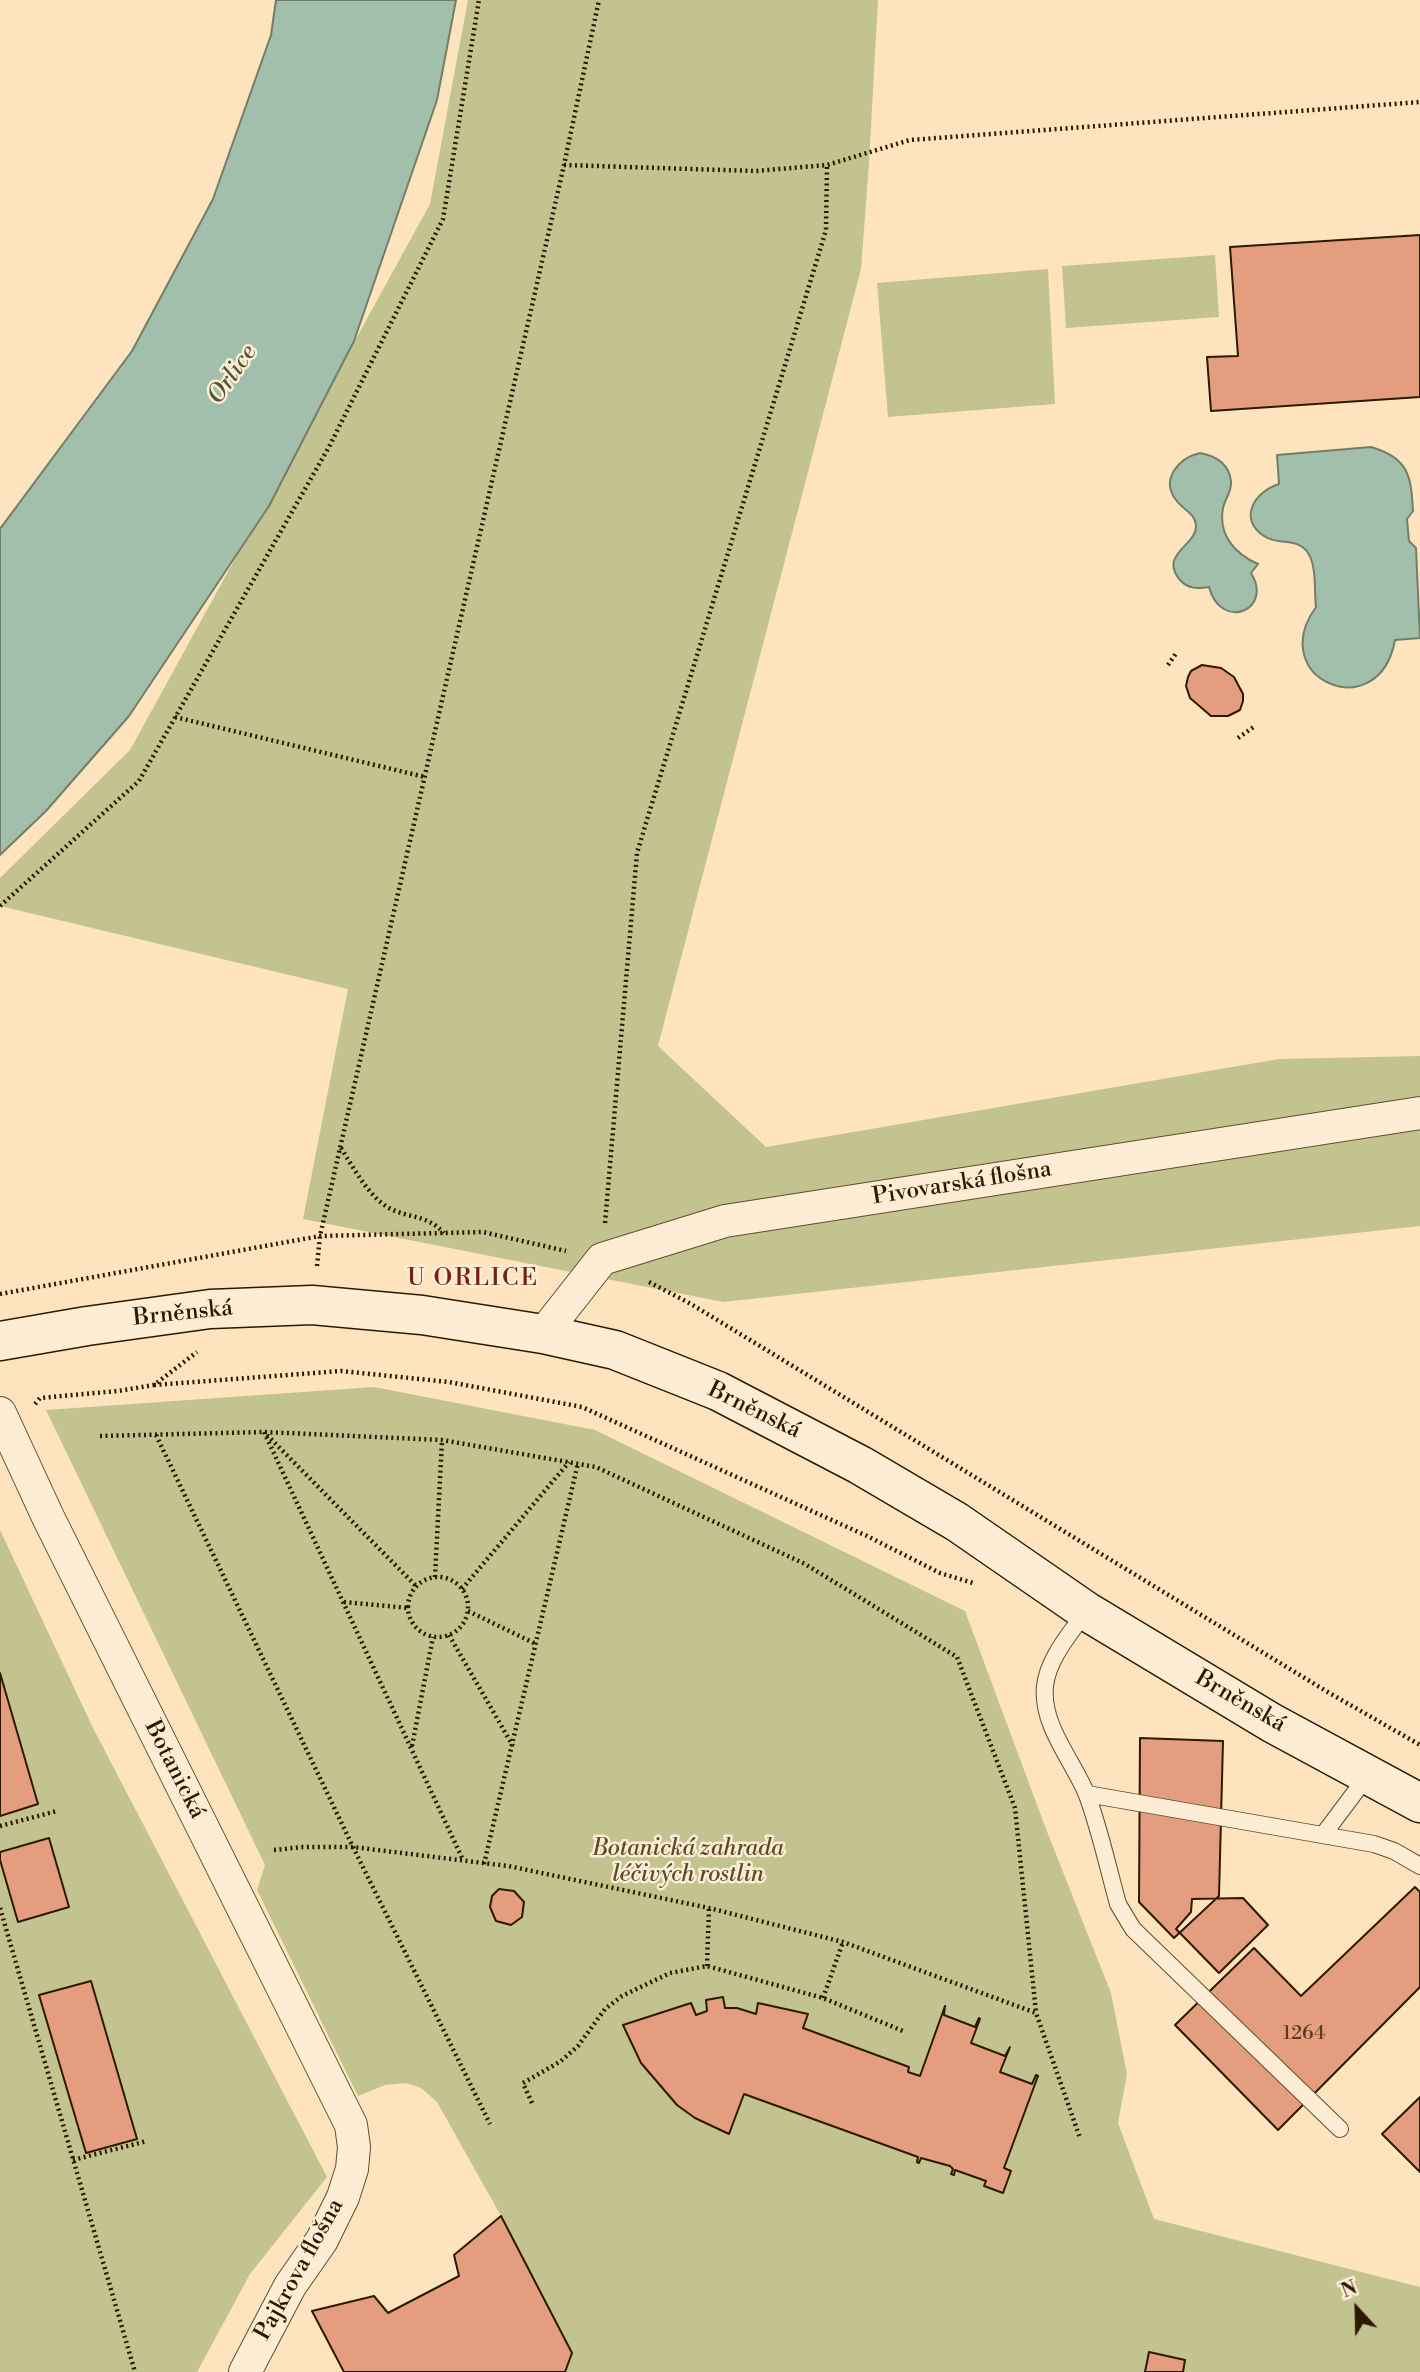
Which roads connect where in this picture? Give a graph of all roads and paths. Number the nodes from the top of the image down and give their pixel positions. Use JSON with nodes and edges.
{"nodes":[{"id":1,"x":480,"y":0,"type":"edge"},
{"id":2,"x":599,"y":0,"type":"edge"},
{"id":3,"x":1420,"y":102,"type":"edge"},
{"id":4,"x":564,"y":165,"type":"junction"},
{"id":5,"x":827,"y":165,"type":"junction"},
{"id":6,"x":1177,"y":652,"type":"dead end"},
{"id":7,"x":1168,"y":664,"type":"dead end"},
{"id":8,"x":175,"y":717,"type":"junction"},
{"id":9,"x":1255,"y":726,"type":"dead end"},
{"id":10,"x":1238,"y":738,"type":"dead end"},
{"id":11,"x":425,"y":777,"type":"junction"},
{"id":12,"x":0,"y":906,"type":"edge"},
{"id":13,"x":1420,"y":1113,"type":"edge"},
{"id":14,"x":341,"y":1147,"type":"junction"},
{"id":15,"x":444,"y":1233,"type":"dead end"},
{"id":16,"x":602,"y":1259,"type":"junction"},
{"id":17,"x":0,"y":1294,"type":"edge"},
{"id":18,"x":544,"y":1334,"type":"junction"},
{"id":19,"x":0,"y":1341,"type":"edge"},
{"id":20,"x":204,"y":1346,"type":"dead end"},
{"id":21,"x":154,"y":1385,"type":"junction"},
{"id":22,"x":5,"y":1423,"type":"edge"},
{"id":23,"x":264,"y":1432,"type":"junction"},
{"id":24,"x":156,"y":1435,"type":"junction"},
{"id":25,"x":100,"y":1436,"type":"dead end"},
{"id":26,"x":442,"y":1440,"type":"junction"},
{"id":27,"x":569,"y":1462,"type":"junction"},
{"id":28,"x":579,"y":1463,"type":"junction"},
{"id":29,"x":435,"y":1577,"type":"junction"},
{"id":30,"x":978,"y":1584,"type":"dead end"},
{"id":31,"x":416,"y":1586,"type":"junction"},
{"id":32,"x":462,"y":1589,"type":"junction"},
{"id":33,"x":344,"y":1602,"type":"junction"},
{"id":34,"x":408,"y":1608,"type":"junction"},
{"id":35,"x":468,"y":1611,"type":"junction"},
{"id":36,"x":1086,"y":1611,"type":"junction"},
{"id":37,"x":449,"y":1635,"type":"junction"},
{"id":38,"x":433,"y":1637,"type":"junction"},
{"id":39,"x":537,"y":1644,"type":"junction"},
{"id":40,"x":513,"y":1746,"type":"junction"},
{"id":41,"x":412,"y":1747,"type":"junction"},
{"id":42,"x":1369,"y":1773,"type":"junction"},
{"id":43,"x":1087,"y":1794,"type":"junction"},
{"id":44,"x":1420,"y":1802,"type":"edge"},
{"id":45,"x":57,"y":1811,"type":"dead end"},
{"id":46,"x":0,"y":1826,"type":"edge"},
{"id":47,"x":1323,"y":1835,"type":"junction"},
{"id":48,"x":353,"y":1847,"type":"junction"},
{"id":49,"x":274,"y":1850,"type":"dead end"},
{"id":50,"x":463,"y":1861,"type":"junction"},
{"id":51,"x":484,"y":1864,"type":"junction"},
{"id":52,"x":1420,"y":1866,"type":"edge"},
{"id":53,"x":0,"y":1908,"type":"edge"},
{"id":54,"x":709,"y":1908,"type":"junction"},
{"id":55,"x":843,"y":1942,"type":"junction"},
{"id":56,"x":707,"y":1966,"type":"junction"},
{"id":57,"x":822,"y":1998,"type":"junction"},
{"id":58,"x":1036,"y":2013,"type":"junction"},
{"id":59,"x":903,"y":2031,"type":"dead end"},
{"id":60,"x":532,"y":2103,"type":"dead end"},
{"id":61,"x":490,"y":2124,"type":"dead end"},
{"id":62,"x":351,"y":2125,"type":"joint"},
{"id":63,"x":1340,"y":2129,"type":"dead end"},
{"id":64,"x":1080,"y":2138,"type":"dead end"},
{"id":65,"x":146,"y":2140,"type":"dead end"},
{"id":66,"x":73,"y":2161,"type":"junction"},
{"id":67,"x":135,"y":2372,"type":"edge"},
{"id":68,"x":245,"y":2372,"type":"edge"}],
"edges":[{"from":1,"to":8,"type":"path"},
{"from":2,"to":4,"type":"path"},
{"from":3,"to":5,"type":"path"},
{"from":4,"to":5,"type":"path"},
{"from":4,"to":11,"type":"path"},
{"from":5,"to":16,"type":"path"},
{"from":6,"to":7,"type":"path"},
{"from":8,"to":11,"type":"path"},
{"from":8,"to":12,"type":"path"},
{"from":9,"to":10,"type":"path"},
{"from":11,"to":14,"type":"path"},
{"from":13,"to":16,"type":"street","name":"Pivovarská flošna"},
{"from":14,"to":15,"type":"path"},
{"from":14,"to":17,"type":"path"},
{"from":16,"to":18,"type":"street"},
{"from":18,"to":19,"type":"street","name":"Brněnská"},
{"from":18,"to":36,"type":"street","name":"Brněnská"},
{"from":20,"to":21,"type":"path"},
{"from":21,"to":22,"type":"path"},
{"from":21,"to":30,"type":"path"},
{"from":22,"to":62,"type":"street","name":"Botanická"},
{"from":23,"to":24,"type":"path"},
{"from":23,"to":26,"type":"path"},
{"from":23,"to":31,"type":"path"},
{"from":23,"to":33,"type":"path"},
{"from":24,"to":25,"type":"path"},
{"from":24,"to":48,"type":"path"},
{"from":26,"to":27,"type":"path"},
{"from":26,"to":29,"type":"path"},
{"from":27,"to":28,"type":"path"},
{"from":27,"to":32,"type":"path"},
{"from":28,"to":39,"type":"path"},
{"from":28,"to":58,"type":"path"},
{"from":29,"to":31,"type":"path"},
{"from":29,"to":32,"type":"path"},
{"from":31,"to":34,"type":"path"},
{"from":32,"to":35,"type":"path"},
{"from":33,"to":34,"type":"path"},
{"from":33,"to":41,"type":"path"},
{"from":34,"to":38,"type":"path"},
{"from":35,"to":37,"type":"path"},
{"from":35,"to":39,"type":"path"},
{"from":36,"to":42,"type":"street","name":"Brněnská"},
{"from":36,"to":43,"type":"lane"},
{"from":37,"to":38,"type":"path"},
{"from":37,"to":40,"type":"path"},
{"from":38,"to":41,"type":"path"},
{"from":39,"to":40,"type":"path"},
{"from":40,"to":51,"type":"path"},
{"from":41,"to":50,"type":"path"},
{"from":42,"to":44,"type":"street","name":"Brněnská"},
{"from":42,"to":47,"type":"lane"},
{"from":43,"to":47,"type":"lane"},
{"from":43,"to":63,"type":"lane"},
{"from":45,"to":46,"type":"path"},
{"from":47,"to":52,"type":"lane"},
{"from":48,"to":49,"type":"path"},
{"from":48,"to":50,"type":"path"},
{"from":48,"to":61,"type":"path"},
{"from":50,"to":51,"type":"path"},
{"from":51,"to":54,"type":"path"},
{"from":53,"to":66,"type":"path"},
{"from":54,"to":55,"type":"path"},
{"from":54,"to":56,"type":"path"},
{"from":55,"to":57,"type":"path"},
{"from":55,"to":58,"type":"path"},
{"from":56,"to":57,"type":"path"},
{"from":56,"to":60,"type":"path"},
{"from":57,"to":59,"type":"path"},
{"from":58,"to":64,"type":"path"},
{"from":62,"to":68,"type":"street","name":"Pajkrova flošna"},
{"from":65,"to":66,"type":"path"},
{"from":66,"to":67,"type":"path"}]}
